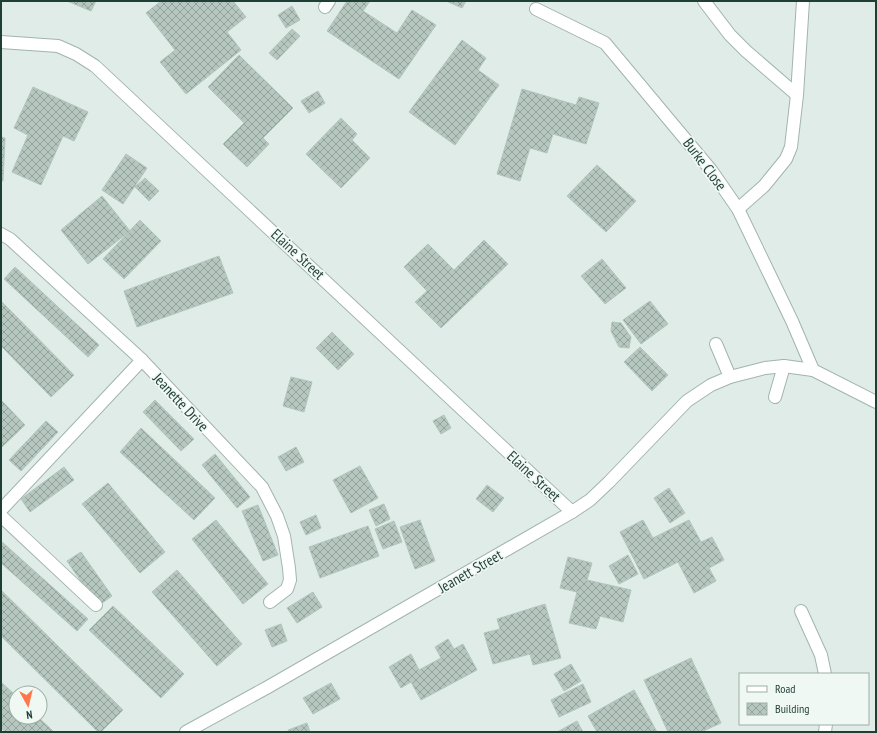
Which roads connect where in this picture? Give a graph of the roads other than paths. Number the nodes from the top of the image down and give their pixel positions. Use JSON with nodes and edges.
{"nodes":[{"id":1,"x":704,"y":1,"type":"edge"},
{"id":2,"x":802,"y":1,"type":"edge"},
{"id":3,"x":534,"y":5,"type":"edge"},
{"id":4,"x":1,"y":42,"type":"edge"},
{"id":5,"x":798,"y":95,"type":"junction"},
{"id":6,"x":738,"y":209,"type":"junction"},
{"id":7,"x":1,"y":234,"type":"edge"},
{"id":8,"x":716,"y":344,"type":"dead end"},
{"id":9,"x":142,"y":360,"type":"junction"},
{"id":10,"x":784,"y":366,"type":"junction"},
{"id":11,"x":813,"y":370,"type":"junction"},
{"id":12,"x":730,"y":377,"type":"junction"},
{"id":13,"x":776,"y":397,"type":"dead end"},
{"id":14,"x":876,"y":402,"type":"edge"},
{"id":15,"x":1,"y":510,"type":"edge"},
{"id":16,"x":572,"y":512,"type":"junction"},
{"id":17,"x":1,"y":516,"type":"edge"},
{"id":18,"x":270,"y":602,"type":"dead end"},
{"id":19,"x":96,"y":605,"type":"dead end"},
{"id":20,"x":801,"y":611,"type":"dead end"},
{"id":21,"x":825,"y":673,"type":"edge"},
{"id":22,"x":186,"y":732,"type":"edge"}],
"edges":[{"from":1,"to":5,"type":"street"},
{"from":2,"to":5,"type":"street"},
{"from":3,"to":6,"type":"street","name":"Burke Close"},
{"from":4,"to":16,"type":"street","name":"Elaine Street"},
{"from":5,"to":6,"type":"street"},
{"from":6,"to":11,"type":"street","name":"Burke Close"},
{"from":7,"to":9,"type":"street","name":"Jeanette Drive"},
{"from":8,"to":12,"type":"street"},
{"from":9,"to":15,"type":"street"},
{"from":9,"to":18,"type":"street","name":"Jeanette Drive"},
{"from":10,"to":11,"type":"street","name":"Jeanett Street"},
{"from":10,"to":12,"type":"street","name":"Jeanett Street"},
{"from":10,"to":13,"type":"street"},
{"from":11,"to":14,"type":"street","name":"Jeanett Street"},
{"from":12,"to":16,"type":"street","name":"Jeanett Street"},
{"from":16,"to":22,"type":"street","name":"Jeanett Street"},
{"from":17,"to":19,"type":"street"},
{"from":20,"to":21,"type":"street"}]}
